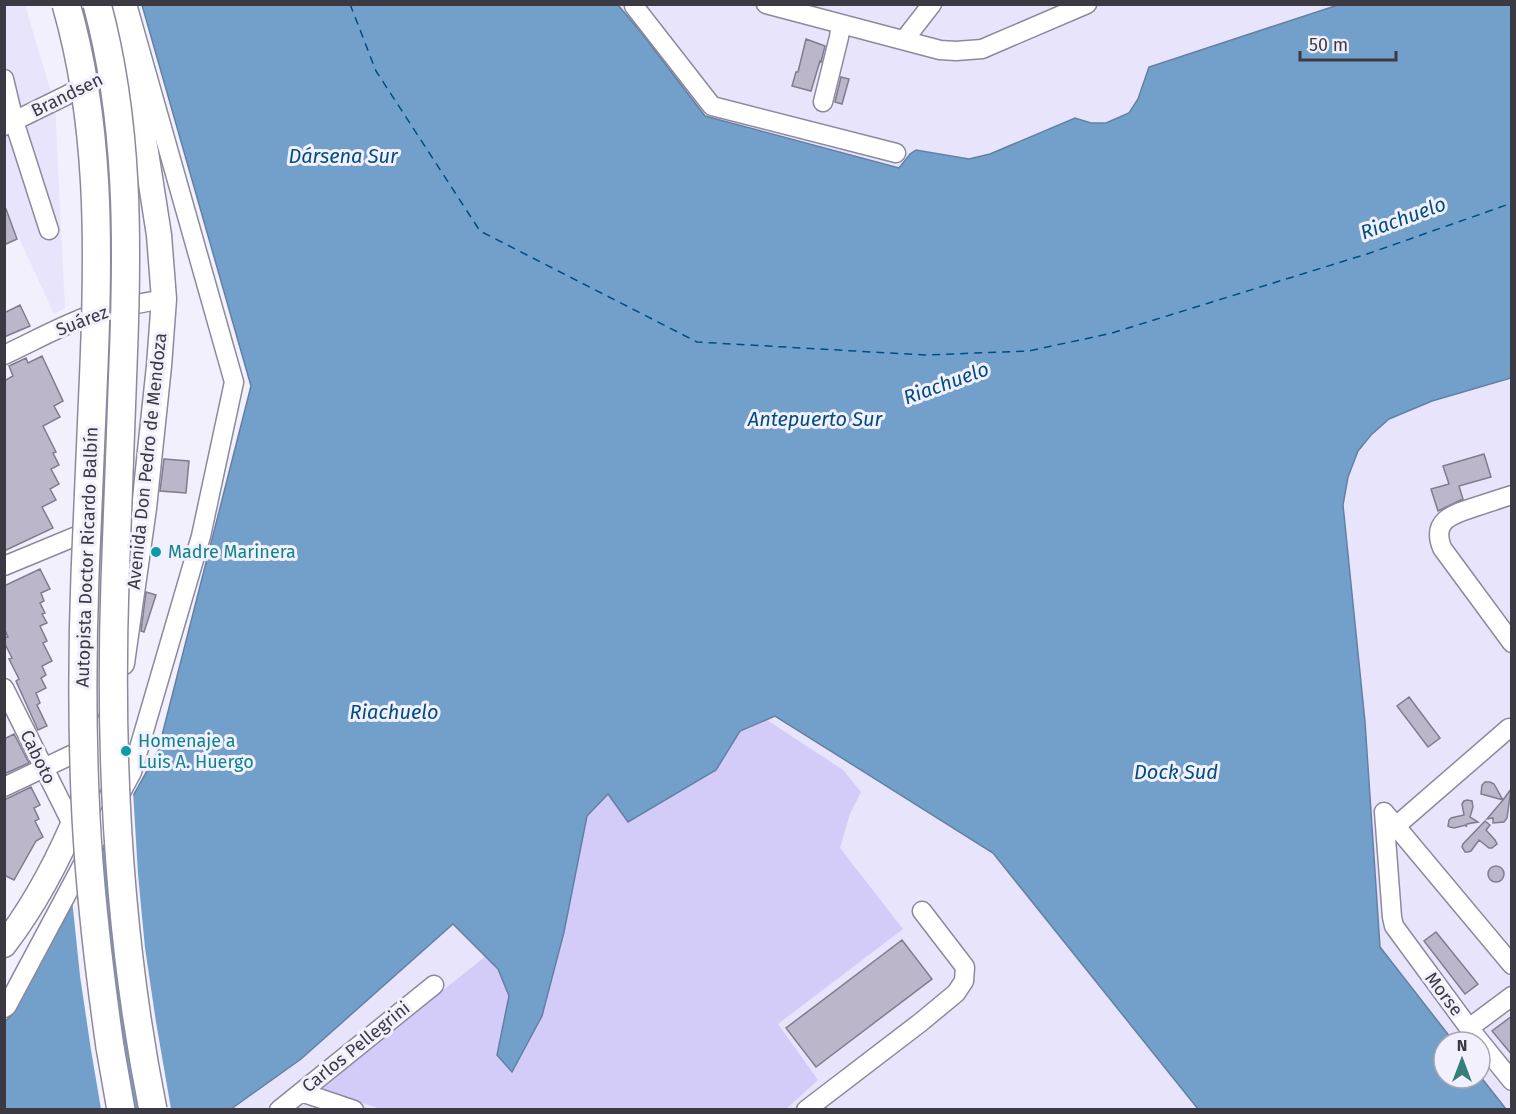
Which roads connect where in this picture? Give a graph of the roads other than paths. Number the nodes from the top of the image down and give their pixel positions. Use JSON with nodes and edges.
{"nodes":[{"id":1,"x":66,"y":4,"type":"edge"},
{"id":2,"x":97,"y":4,"type":"edge"},
{"id":3,"x":107,"y":4,"type":"edge"},
{"id":4,"x":114,"y":4,"type":"edge"},
{"id":5,"x":127,"y":4,"type":"edge"},
{"id":6,"x":766,"y":4,"type":"edge"},
{"id":7,"x":932,"y":4,"type":"edge"},
{"id":8,"x":634,"y":5,"type":"edge"},
{"id":9,"x":1088,"y":5,"type":"edge"},
{"id":10,"x":793,"y":8,"type":"edge"},
{"id":11,"x":841,"y":24,"type":"junction"},
{"id":12,"x":904,"y":40,"type":"junction"},
{"id":13,"x":119,"y":69,"type":"junction"},
{"id":14,"x":4,"y":79,"type":"edge"},
{"id":15,"x":823,"y":102,"type":"dead end"},
{"id":16,"x":9,"y":123,"type":"edge"},
{"id":17,"x":896,"y":153,"type":"dead end"},
{"id":18,"x":49,"y":230,"type":"dead end"},
{"id":19,"x":164,"y":299,"type":"junction"},
{"id":20,"x":120,"y":306,"type":"junction"},
{"id":21,"x":4,"y":355,"type":"edge"},
{"id":22,"x":1512,"y":495,"type":"edge"},
{"id":23,"x":144,"y":508,"type":"junction"},
{"id":24,"x":111,"y":522,"type":"junction"},
{"id":25,"x":4,"y":566,"type":"edge"},
{"id":26,"x":1512,"y":643,"type":"edge"},
{"id":27,"x":4,"y":688,"type":"edge"},
{"id":28,"x":1509,"y":728,"type":"dead end"},
{"id":29,"x":105,"y":739,"type":"junction"},
{"id":30,"x":44,"y":769,"type":"junction"},
{"id":31,"x":4,"y":787,"type":"edge"},
{"id":32,"x":73,"y":826,"type":"junction"},
{"id":33,"x":1396,"y":826,"type":"junction"},
{"id":34,"x":922,"y":911,"type":"dead end"},
{"id":35,"x":5,"y":946,"type":"edge"},
{"id":36,"x":1512,"y":965,"type":"edge"},
{"id":37,"x":434,"y":985,"type":"dead end"},
{"id":38,"x":1512,"y":996,"type":"edge"},
{"id":39,"x":4,"y":1008,"type":"edge"},
{"id":40,"x":1469,"y":1028,"type":"junction"},
{"id":41,"x":1512,"y":1081,"type":"edge"},
{"id":42,"x":301,"y":1092,"type":"junction"},
{"id":43,"x":122,"y":1110,"type":"edge"},
{"id":44,"x":153,"y":1110,"type":"edge"},
{"id":45,"x":279,"y":1110,"type":"edge"},
{"id":46,"x":354,"y":1110,"type":"edge"},
{"id":47,"x":806,"y":1110,"type":"edge"}],
"edges":[{"from":1,"to":43,"type":"highway","name":"Autopista Doctor Ricardo Balbín","bridge":true},
{"from":2,"to":44,"type":"highway","name":"Autopista Doctor Ricardo Balbín","bridge":true},
{"from":3,"to":13,"type":"main road","name":"Avenida Don Pedro de Mendoza"},
{"from":4,"to":13,"type":"main road","name":"Avenida Don Pedro de Mendoza"},
{"from":5,"to":39,"type":"street"},
{"from":6,"to":10,"type":"street"},
{"from":7,"to":12,"type":"street"},
{"from":8,"to":17,"type":"street"},
{"from":9,"to":12,"type":"street"},
{"from":10,"to":11,"type":"street"},
{"from":11,"to":12,"type":"street"},
{"from":11,"to":15,"type":"street"},
{"from":13,"to":16,"type":"street","name":"Brandsen"},
{"from":13,"to":19,"type":"main road","name":"Avenida Don Pedro de Mendoza"},
{"from":13,"to":20,"type":"main road","name":"Avenida Don Pedro de Mendoza"},
{"from":14,"to":16,"type":"street"},
{"from":16,"to":18,"type":"street"},
{"from":19,"to":20,"type":"street","name":"Suárez"},
{"from":19,"to":23,"type":"main road","name":"Avenida Don Pedro de Mendoza"},
{"from":20,"to":21,"type":"street","name":"Suárez"},
{"from":20,"to":24,"type":"main road","name":"Avenida Don Pedro de Mendoza"},
{"from":22,"to":26,"type":"street"},
{"from":23,"to":24,"type":"street"},
{"from":23,"to":29,"type":"main road","name":"Avenida Don Pedro de Mendoza"},
{"from":24,"to":25,"type":"street"},
{"from":24,"to":29,"type":"main road","name":"Avenida Don Pedro de Mendoza"},
{"from":27,"to":30,"type":"street","name":"Caboto"},
{"from":28,"to":33,"type":"street"},
{"from":29,"to":30,"type":"street"},
{"from":29,"to":32,"type":"main road","name":"Avenida Don Pedro de Mendoza"},
{"from":30,"to":31,"type":"street"},
{"from":30,"to":32,"type":"street","name":"Caboto"},
{"from":32,"to":35,"type":"main road","name":"Avenida Don Pedro de Mendoza"},
{"from":33,"to":36,"type":"street"},
{"from":33,"to":40,"type":"street","name":"Morse"},
{"from":34,"to":47,"type":"street"},
{"from":37,"to":42,"type":"street","name":"Carlos Pellegrini"},
{"from":38,"to":40,"type":"street"},
{"from":40,"to":41,"type":"street","name":"Morse"},
{"from":42,"to":45,"type":"street","name":"Carlos Pellegrini"},
{"from":42,"to":46,"type":"street"}]}
